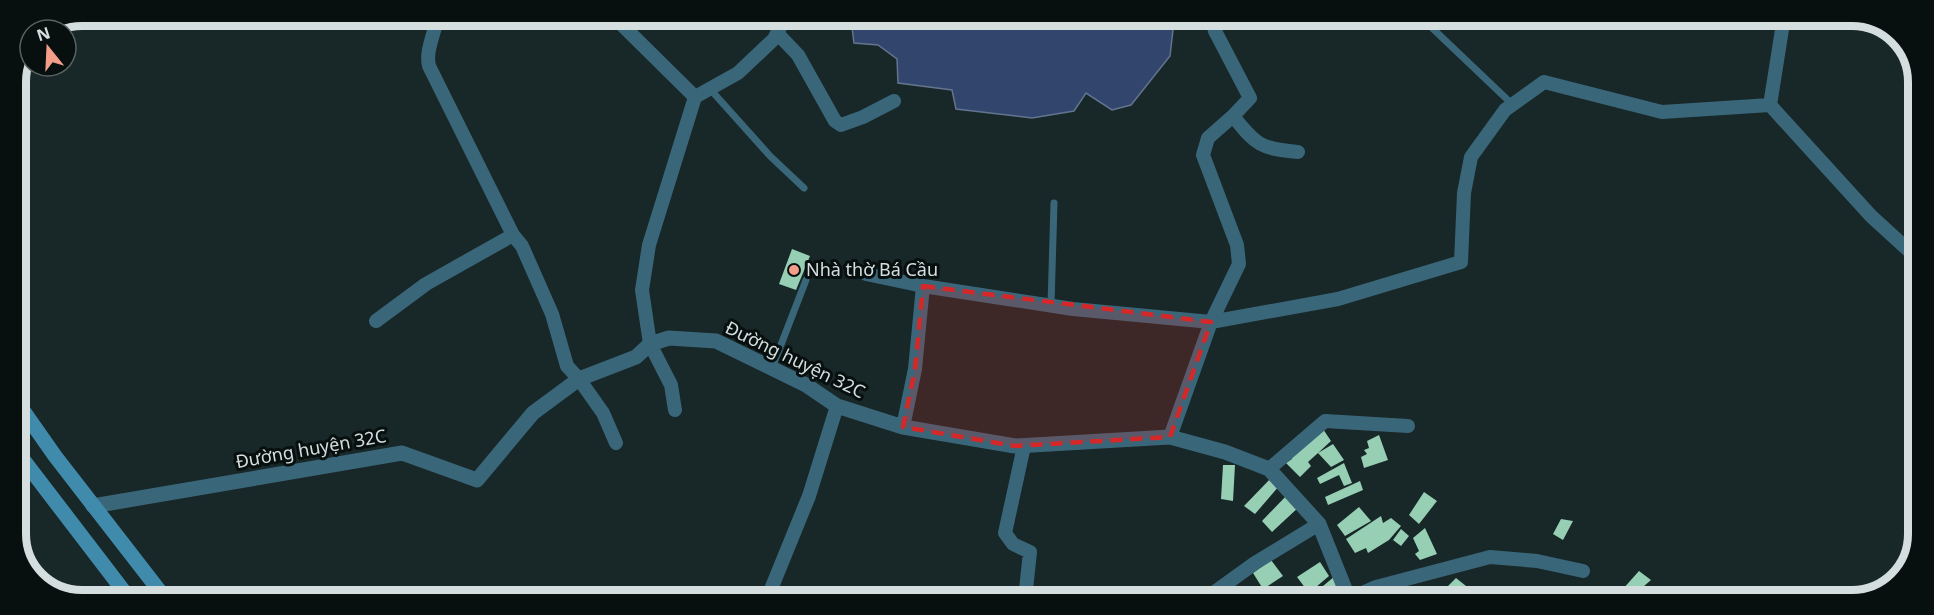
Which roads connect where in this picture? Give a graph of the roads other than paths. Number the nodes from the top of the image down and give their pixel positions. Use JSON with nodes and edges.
{"nodes":[{"id":1,"x":436,"y":26,"type":"edge"},
{"id":2,"x":623,"y":26,"type":"edge"},
{"id":3,"x":781,"y":26,"type":"edge"},
{"id":4,"x":1214,"y":26,"type":"edge"},
{"id":5,"x":1430,"y":26,"type":"dead end"},
{"id":6,"x":1783,"y":26,"type":"edge"},
{"id":7,"x":777,"y":33,"type":"junction"},
{"id":8,"x":710,"y":89,"type":"junction"},
{"id":9,"x":695,"y":97,"type":"junction"},
{"id":10,"x":894,"y":101,"type":"dead end"},
{"id":11,"x":1512,"y":104,"type":"junction"},
{"id":12,"x":1770,"y":105,"type":"junction"},
{"id":13,"x":1233,"y":116,"type":"junction"},
{"id":14,"x":1298,"y":152,"type":"dead end"},
{"id":15,"x":804,"y":188,"type":"dead end"},
{"id":16,"x":1054,"y":203,"type":"dead end"},
{"id":17,"x":513,"y":235,"type":"junction"},
{"id":18,"x":1908,"y":250,"type":"edge"},
{"id":19,"x":866,"y":274,"type":"dead end"},
{"id":20,"x":806,"y":280,"type":"dead end"},
{"id":21,"x":923,"y":286,"type":"junction"},
{"id":22,"x":1051,"y":305,"type":"junction"},
{"id":23,"x":376,"y":321,"type":"dead end"},
{"id":24,"x":1211,"y":322,"type":"junction"},
{"id":25,"x":650,"y":344,"type":"junction"},
{"id":26,"x":772,"y":368,"type":"junction"},
{"id":27,"x":579,"y":379,"type":"junction"},
{"id":28,"x":837,"y":406,"type":"junction"},
{"id":29,"x":675,"y":410,"type":"dead end"},
{"id":30,"x":26,"y":414,"type":"edge"},
{"id":31,"x":1408,"y":426,"type":"dead end"},
{"id":32,"x":903,"y":427,"type":"junction"},
{"id":33,"x":1170,"y":437,"type":"junction"},
{"id":34,"x":616,"y":443,"type":"dead end"},
{"id":35,"x":1024,"y":446,"type":"junction"},
{"id":36,"x":26,"y":463,"type":"edge"},
{"id":37,"x":1269,"y":470,"type":"junction"},
{"id":38,"x":93,"y":506,"type":"junction"},
{"id":39,"x":1318,"y":524,"type":"junction"},
{"id":40,"x":1583,"y":571,"type":"dead end"},
{"id":41,"x":123,"y":590,"type":"edge"},
{"id":42,"x":159,"y":590,"type":"edge"},
{"id":43,"x":770,"y":590,"type":"edge"},
{"id":44,"x":1026,"y":590,"type":"edge"},
{"id":45,"x":1218,"y":590,"type":"edge"},
{"id":46,"x":1345,"y":590,"type":"edge"},
{"id":47,"x":1369,"y":590,"type":"edge"}],
"edges":[{"from":1,"to":17,"type":"street"},
{"from":2,"to":9,"type":"street"},
{"from":3,"to":7,"type":"street"},
{"from":4,"to":13,"type":"street"},
{"from":5,"to":11,"type":"lane"},
{"from":6,"to":12,"type":"street"},
{"from":7,"to":8,"type":"street"},
{"from":7,"to":10,"type":"street"},
{"from":8,"to":9,"type":"street"},
{"from":8,"to":15,"type":"lane"},
{"from":9,"to":25,"type":"street"},
{"from":11,"to":12,"type":"street"},
{"from":11,"to":24,"type":"street"},
{"from":12,"to":18,"type":"street"},
{"from":13,"to":14,"type":"street"},
{"from":13,"to":24,"type":"street"},
{"from":16,"to":22,"type":"lane"},
{"from":17,"to":23,"type":"street"},
{"from":17,"to":27,"type":"street"},
{"from":19,"to":21,"type":"street"},
{"from":20,"to":26,"type":"lane"},
{"from":21,"to":22,"type":"street"},
{"from":21,"to":32,"type":"street"},
{"from":22,"to":24,"type":"street"},
{"from":24,"to":33,"type":"street"},
{"from":25,"to":26,"type":"street","name":"Đường huyện 32C"},
{"from":25,"to":27,"type":"street","name":"Đường huyện 32C"},
{"from":25,"to":29,"type":"street"},
{"from":26,"to":28,"type":"street","name":"Đường huyện 32C"},
{"from":27,"to":34,"type":"street"},
{"from":27,"to":38,"type":"street","name":"Đường huyện 32C"},
{"from":28,"to":32,"type":"street","name":"Đường huyện 32C"},
{"from":28,"to":43,"type":"street"},
{"from":30,"to":38,"type":"main road"},
{"from":31,"to":37,"type":"street"},
{"from":32,"to":35,"type":"street","name":"Đường huyện 32C"},
{"from":33,"to":35,"type":"street","name":"Đường huyện 32C"},
{"from":33,"to":37,"type":"street","name":"Đường huyện 32C"},
{"from":35,"to":44,"type":"street"},
{"from":36,"to":41,"type":"main road"},
{"from":37,"to":39,"type":"street","name":"Đường huyện 32C"},
{"from":38,"to":42,"type":"main road"},
{"from":39,"to":45,"type":"street"},
{"from":39,"to":46,"type":"street","name":"Đường huyện 32C"},
{"from":40,"to":47,"type":"street"}]}
